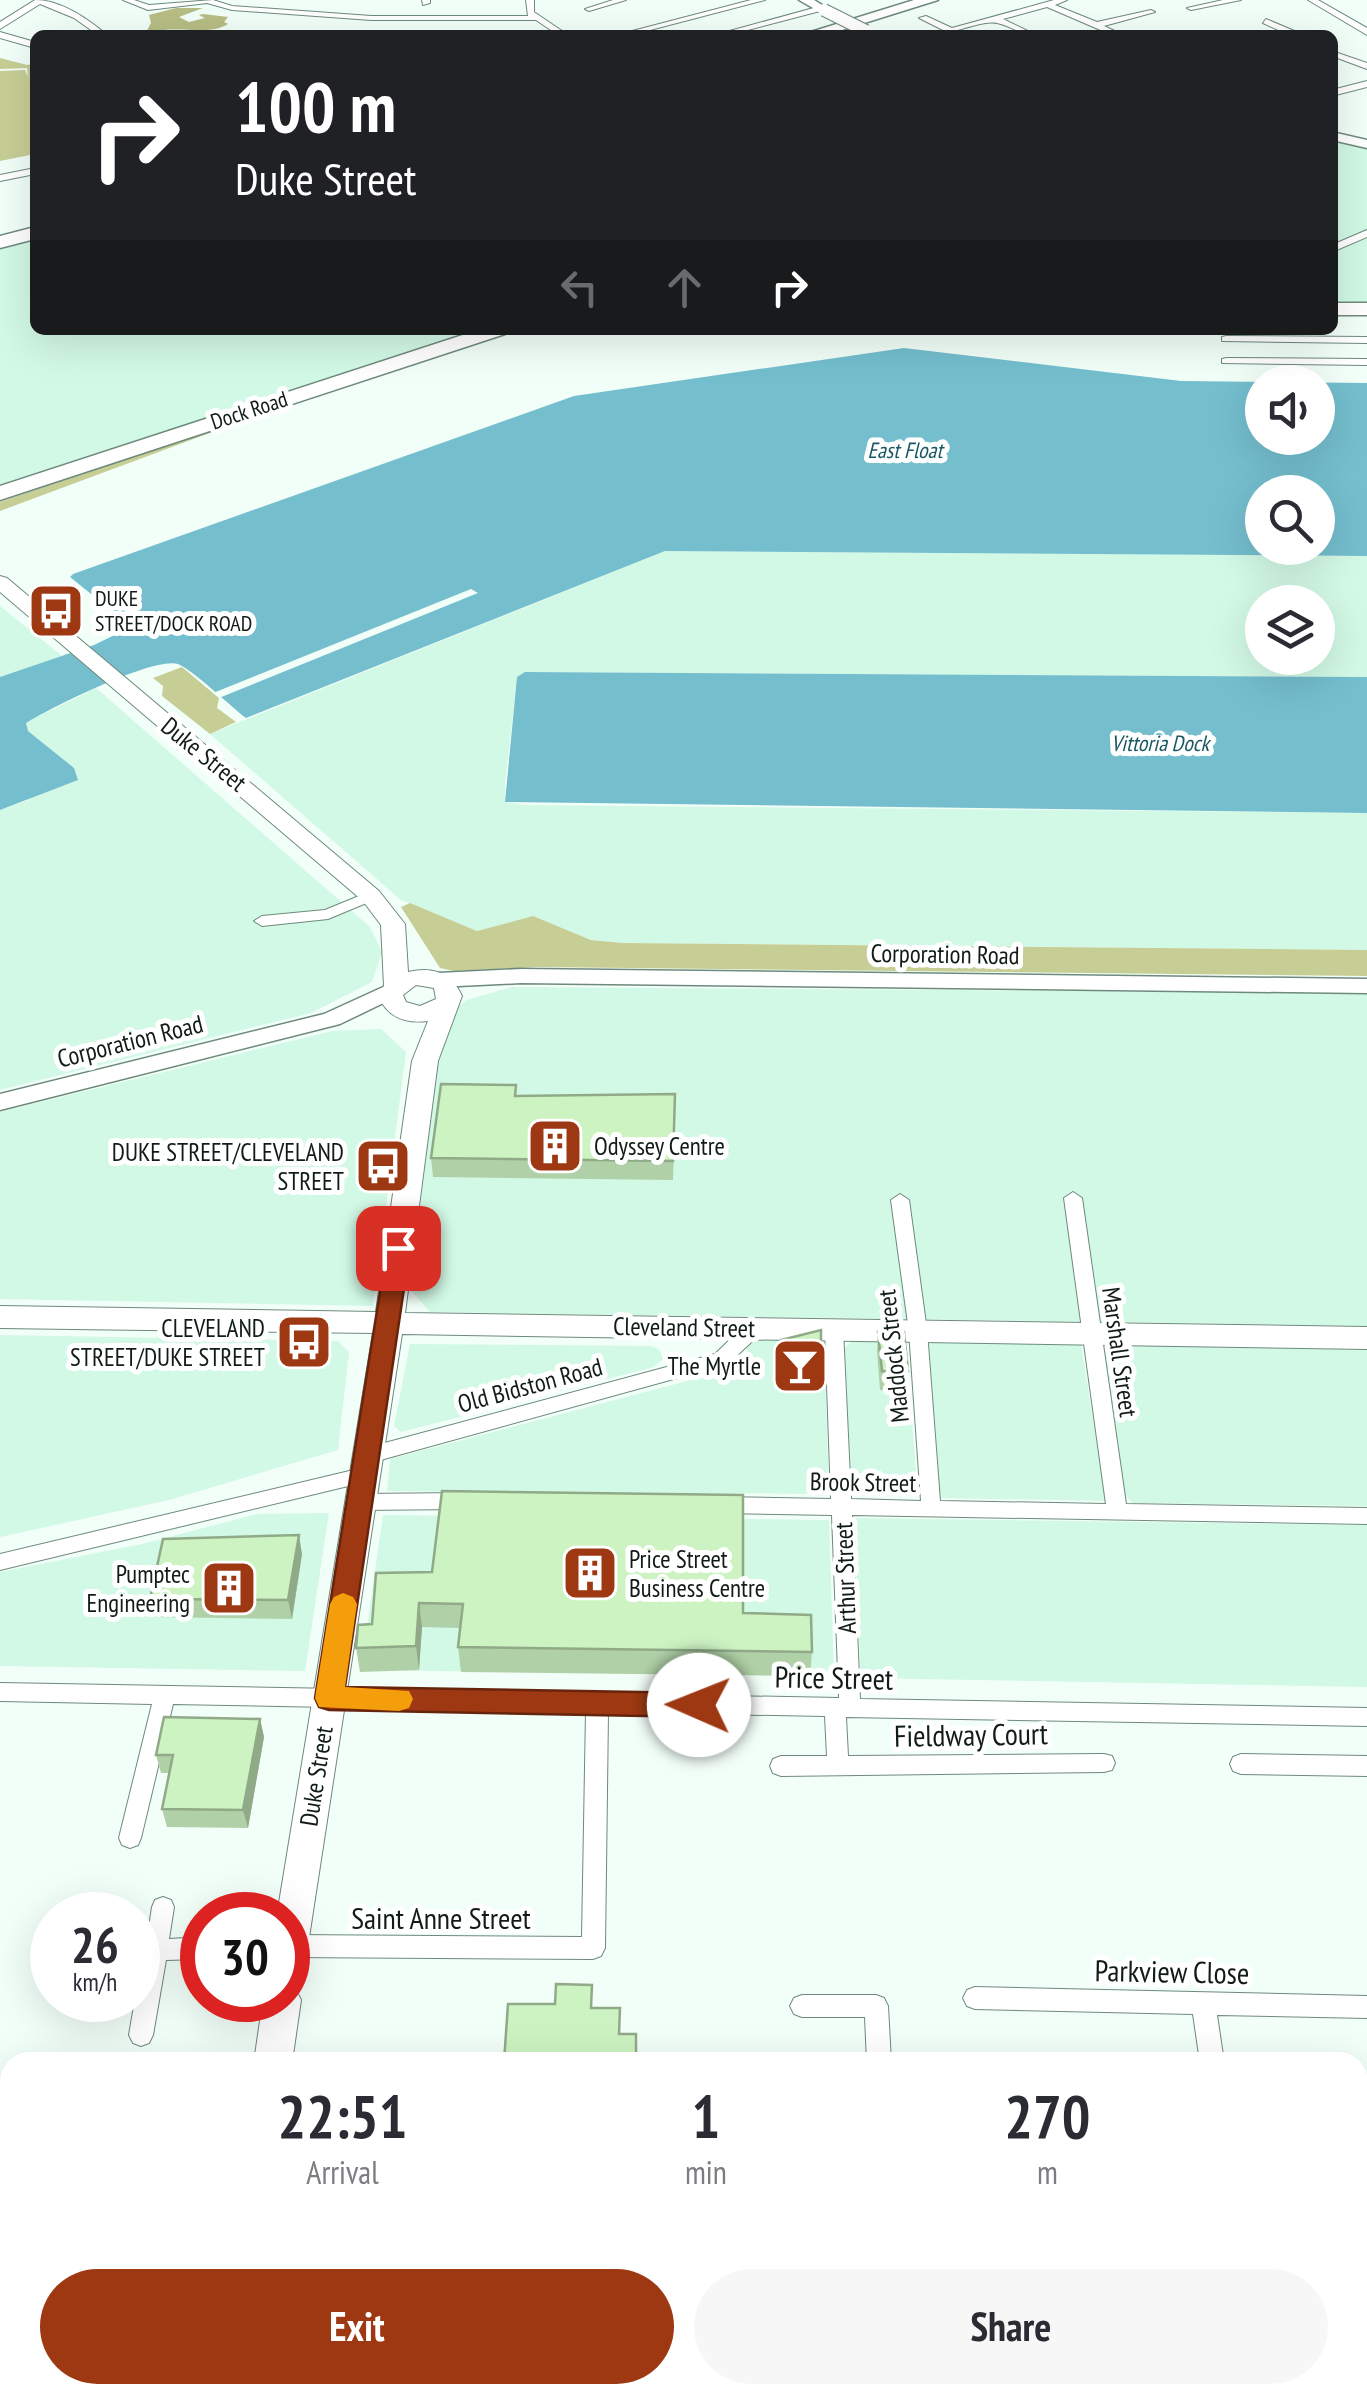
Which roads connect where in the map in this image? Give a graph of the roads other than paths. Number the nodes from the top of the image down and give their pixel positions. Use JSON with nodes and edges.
{"nodes":[{"id":1,"x":127,"y":0,"type":"edge"},
{"id":2,"x":530,"y":0,"type":"edge"},
{"id":3,"x":622,"y":0,"type":"edge"},
{"id":4,"x":761,"y":0,"type":"edge"},
{"id":5,"x":806,"y":0,"type":"edge"},
{"id":6,"x":911,"y":0,"type":"edge"},
{"id":7,"x":930,"y":0,"type":"edge"},
{"id":8,"x":1063,"y":0,"type":"edge"},
{"id":9,"x":1236,"y":0,"type":"edge"},
{"id":10,"x":1312,"y":0,"type":"edge"},
{"id":11,"x":41,"y":1,"type":"edge"},
{"id":12,"x":206,"y":1,"type":"edge"},
{"id":13,"x":1220,"y":1,"type":"edge"},
{"id":14,"x":1047,"y":4,"type":"junction"},
{"id":15,"x":429,"y":8,"type":"edge"},
{"id":16,"x":1191,"y":8,"type":"dead end"},
{"id":17,"x":588,"y":9,"type":"dead end"},
{"id":18,"x":823,"y":9,"type":"junction"},
{"id":19,"x":1151,"y":12,"type":"dead end"},
{"id":20,"x":537,"y":18,"type":"junction"},
{"id":21,"x":923,"y":18,"type":"dead end"},
{"id":22,"x":994,"y":18,"type":"junction"},
{"id":23,"x":1266,"y":20,"type":"dead end"},
{"id":24,"x":1096,"y":25,"type":"junction"},
{"id":25,"x":0,"y":26,"type":"edge"},
{"id":26,"x":1365,"y":29,"type":"edge"},
{"id":27,"x":95,"y":30,"type":"edge"},
{"id":28,"x":556,"y":30,"type":"edge"},
{"id":29,"x":641,"y":30,"type":"edge"},
{"id":30,"x":739,"y":30,"type":"edge"},
{"id":31,"x":807,"y":30,"type":"edge"},
{"id":32,"x":826,"y":30,"type":"edge"},
{"id":33,"x":865,"y":30,"type":"edge"},
{"id":34,"x":947,"y":30,"type":"edge"},
{"id":35,"x":961,"y":30,"type":"edge"},
{"id":36,"x":1021,"y":30,"type":"edge"},
{"id":37,"x":1108,"y":30,"type":"edge"},
{"id":38,"x":1286,"y":30,"type":"edge"},
{"id":39,"x":0,"y":36,"type":"edge"},
{"id":40,"x":30,"y":44,"type":"edge"},
{"id":41,"x":1338,"y":55,"type":"edge"},
{"id":42,"x":1367,"y":66,"type":"edge"},
{"id":43,"x":1367,"y":84,"type":"edge"},
{"id":44,"x":1338,"y":91,"type":"edge"},
{"id":45,"x":1338,"y":137,"type":"edge"},
{"id":46,"x":1367,"y":144,"type":"edge"},
{"id":47,"x":30,"y":172,"type":"edge"},
{"id":48,"x":0,"y":178,"type":"edge"},
{"id":49,"x":30,"y":227,"type":"edge"},
{"id":50,"x":0,"y":233,"type":"edge"},
{"id":51,"x":1367,"y":233,"type":"edge"},
{"id":52,"x":1338,"y":247,"type":"edge"},
{"id":53,"x":1338,"y":309,"type":"edge"},
{"id":54,"x":1366,"y":312,"type":"edge"},
{"id":55,"x":483,"y":335,"type":"edge"},
{"id":56,"x":1226,"y":338,"type":"dead end"},
{"id":57,"x":1367,"y":340,"type":"edge"},
{"id":58,"x":1226,"y":360,"type":"dead end"},
{"id":59,"x":1367,"y":362,"type":"edge"},
{"id":60,"x":0,"y":493,"type":"edge"},
{"id":61,"x":0,"y":582,"type":"edge"},
{"id":62,"x":371,"y":896,"type":"junction"},
{"id":63,"x":262,"y":921,"type":"dead end"},
{"id":64,"x":396,"y":937,"type":"junction"},
{"id":65,"x":1367,"y":986,"type":"edge"},
{"id":66,"x":441,"y":991,"type":"junction"},
{"id":67,"x":400,"y":1000,"type":"junction"},
{"id":68,"x":425,"y":1061,"type":"junction"},
{"id":69,"x":0,"y":1102,"type":"edge"},
{"id":70,"x":1073,"y":1198,"type":"dead end"},
{"id":71,"x":900,"y":1200,"type":"dead end"},
{"id":72,"x":0,"y":1316,"type":"edge"},
{"id":73,"x":389,"y":1322,"type":"junction"},
{"id":74,"x":754,"y":1328,"type":"junction"},
{"id":75,"x":834,"y":1330,"type":"junction"},
{"id":76,"x":918,"y":1331,"type":"junction"},
{"id":77,"x":1093,"y":1334,"type":"junction"},
{"id":78,"x":1367,"y":1338,"type":"edge"},
{"id":79,"x":362,"y":1478,"type":"junction"},
{"id":80,"x":485,"y":1502,"type":"edge"},
{"id":81,"x":703,"y":1505,"type":"edge"},
{"id":82,"x":842,"y":1507,"type":"junction"},
{"id":83,"x":931,"y":1508,"type":"junction"},
{"id":84,"x":1117,"y":1512,"type":"junction"},
{"id":85,"x":1367,"y":1516,"type":"edge"},
{"id":86,"x":0,"y":1562,"type":"edge"},
{"id":87,"x":0,"y":1692,"type":"edge"},
{"id":88,"x":166,"y":1696,"type":"junction"},
{"id":89,"x":329,"y":1698,"type":"junction"},
{"id":90,"x":597,"y":1703,"type":"junction"},
{"id":91,"x":843,"y":1707,"type":"junction"},
{"id":92,"x":1367,"y":1717,"type":"edge"},
{"id":93,"x":1104,"y":1763,"type":"dead end"},
{"id":94,"x":1241,"y":1764,"type":"dead end"},
{"id":95,"x":781,"y":1766,"type":"dead end"},
{"id":96,"x":838,"y":1766,"type":"junction"},
{"id":97,"x":1367,"y":1766,"type":"edge"},
{"id":98,"x":130,"y":1838,"type":"dead end"},
{"id":99,"x":297,"y":1892,"type":"edge"},
{"id":100,"x":163,"y":1908,"type":"dead end"},
{"id":101,"x":160,"y":1926,"type":"edge"},
{"id":102,"x":310,"y":1950,"type":"edge"},
{"id":103,"x":975,"y":1998,"type":"dead end"},
{"id":104,"x":1204,"y":2005,"type":"junction"},
{"id":105,"x":802,"y":2006,"type":"dead end"},
{"id":106,"x":1367,"y":2006,"type":"edge"},
{"id":107,"x":143,"y":2022,"type":"edge"},
{"id":108,"x":279,"y":2022,"type":"edge"},
{"id":109,"x":141,"y":2035,"type":"dead end"},
{"id":110,"x":274,"y":2052,"type":"edge"},
{"id":111,"x":878,"y":2052,"type":"edge"},
{"id":112,"x":1211,"y":2052,"type":"edge"}],
"edges":[{"from":1,"to":12,"type":"street"},
{"from":2,"to":20,"type":"street"},
{"from":3,"to":17,"type":"street"},
{"from":4,"to":29,"type":"street"},
{"from":5,"to":18,"type":"main road"},
{"from":6,"to":31,"type":"highway"},
{"from":7,"to":32,"type":"highway"},
{"from":8,"to":14,"type":"street"},
{"from":9,"to":13,"type":"street"},
{"from":10,"to":26,"type":"street"},
{"from":11,"to":25,"type":"street"},
{"from":11,"to":27,"type":"street"},
{"from":12,"to":15,"type":"street"},
{"from":13,"to":16,"type":"street"},
{"from":14,"to":22,"type":"street"},
{"from":14,"to":24,"type":"street"},
{"from":15,"to":20,"type":"street"},
{"from":18,"to":30,"type":"street"},
{"from":18,"to":33,"type":"main road","bridge":true},
{"from":19,"to":24,"type":"street"},
{"from":20,"to":28,"type":"street"},
{"from":21,"to":34,"type":"street"},
{"from":22,"to":35,"type":"street"},
{"from":22,"to":36,"type":"street"},
{"from":23,"to":38,"type":"street"},
{"from":24,"to":37,"type":"street"},
{"from":39,"to":40,"type":"street"},
{"from":41,"to":42,"type":"street"},
{"from":43,"to":44,"type":"street"},
{"from":45,"to":46,"type":"main road"},
{"from":47,"to":48,"type":"street"},
{"from":49,"to":50,"type":"highway"},
{"from":51,"to":52,"type":"street"},
{"from":53,"to":54,"type":"highway"},
{"from":55,"to":60,"type":"highway","name":"Dock Road"},
{"from":56,"to":57,"type":"street"},
{"from":58,"to":59,"type":"street"},
{"from":61,"to":62,"type":"main road","name":"Duke Street"},
{"from":62,"to":63,"type":"street"},
{"from":62,"to":64,"type":"main road","name":"Duke Street"},
{"from":64,"to":66,"type":"main road","name":"Duke Street"},
{"from":64,"to":67,"type":"main road","name":"Duke Street"},
{"from":65,"to":66,"type":"main road","name":"Corporation Road"},
{"from":66,"to":67,"type":"main road"},
{"from":66,"to":67,"type":"main road"},
{"from":66,"to":68,"type":"main road","name":"Duke Street"},
{"from":67,"to":68,"type":"main road","name":"Duke Street"},
{"from":67,"to":69,"type":"main road","name":"Corporation Road"},
{"from":68,"to":73,"type":"main road","name":"Duke Street"},
{"from":70,"to":77,"type":"street","name":"Marshall Street"},
{"from":71,"to":76,"type":"street","name":"Maddock Street"},
{"from":72,"to":73,"type":"main road","name":"Cleveland Street"},
{"from":73,"to":74,"type":"main road","name":"Cleveland Street"},
{"from":73,"to":79,"type":"main road","name":"Duke Street"},
{"from":74,"to":75,"type":"main road","name":"Cleveland Street"},
{"from":74,"to":79,"type":"street","name":"Old Bidston Road"},
{"from":75,"to":76,"type":"main road","name":"Cleveland Street"},
{"from":75,"to":82,"type":"street","name":"Arthur Street"},
{"from":76,"to":77,"type":"main road","name":"Cleveland Street"},
{"from":76,"to":83,"type":"street","name":"Maddock Street"},
{"from":77,"to":78,"type":"main road","name":"Cleveland Street"},
{"from":77,"to":84,"type":"street","name":"Marshall Street"},
{"from":79,"to":80,"type":"street"},
{"from":79,"to":86,"type":"street","name":"Old Bidston Road"},
{"from":79,"to":89,"type":"main road","name":"Duke Street"},
{"from":81,"to":82,"type":"street","name":"Brook Street"},
{"from":82,"to":83,"type":"street","name":"Brook Street"},
{"from":82,"to":91,"type":"street","name":"Arthur Street"},
{"from":83,"to":84,"type":"street","name":"Brook Street"},
{"from":84,"to":85,"type":"street","name":"Brook Street"},
{"from":87,"to":88,"type":"street","name":"Price Street"},
{"from":88,"to":89,"type":"street","name":"Price Street"},
{"from":88,"to":98,"type":"street"},
{"from":89,"to":90,"type":"street","name":"Price Street"},
{"from":89,"to":99,"type":"main road","name":"Duke Street"},
{"from":90,"to":91,"type":"street","name":"Price Street"},
{"from":90,"to":102,"type":"street","name":"Saint Anne Street"},
{"from":91,"to":92,"type":"street","name":"Price Street"},
{"from":91,"to":96,"type":"street"},
{"from":93,"to":96,"type":"street","name":"Fieldway Court"},
{"from":94,"to":97,"type":"street"},
{"from":95,"to":96,"type":"street","name":"Fieldway Court"},
{"from":100,"to":101,"type":"street"},
{"from":103,"to":104,"type":"street","name":"Parkview Close"},
{"from":104,"to":106,"type":"street","name":"Parkview Close"},
{"from":104,"to":112,"type":"street"},
{"from":105,"to":111,"type":"street"},
{"from":107,"to":109,"type":"street"},
{"from":108,"to":110,"type":"main road"}]}
